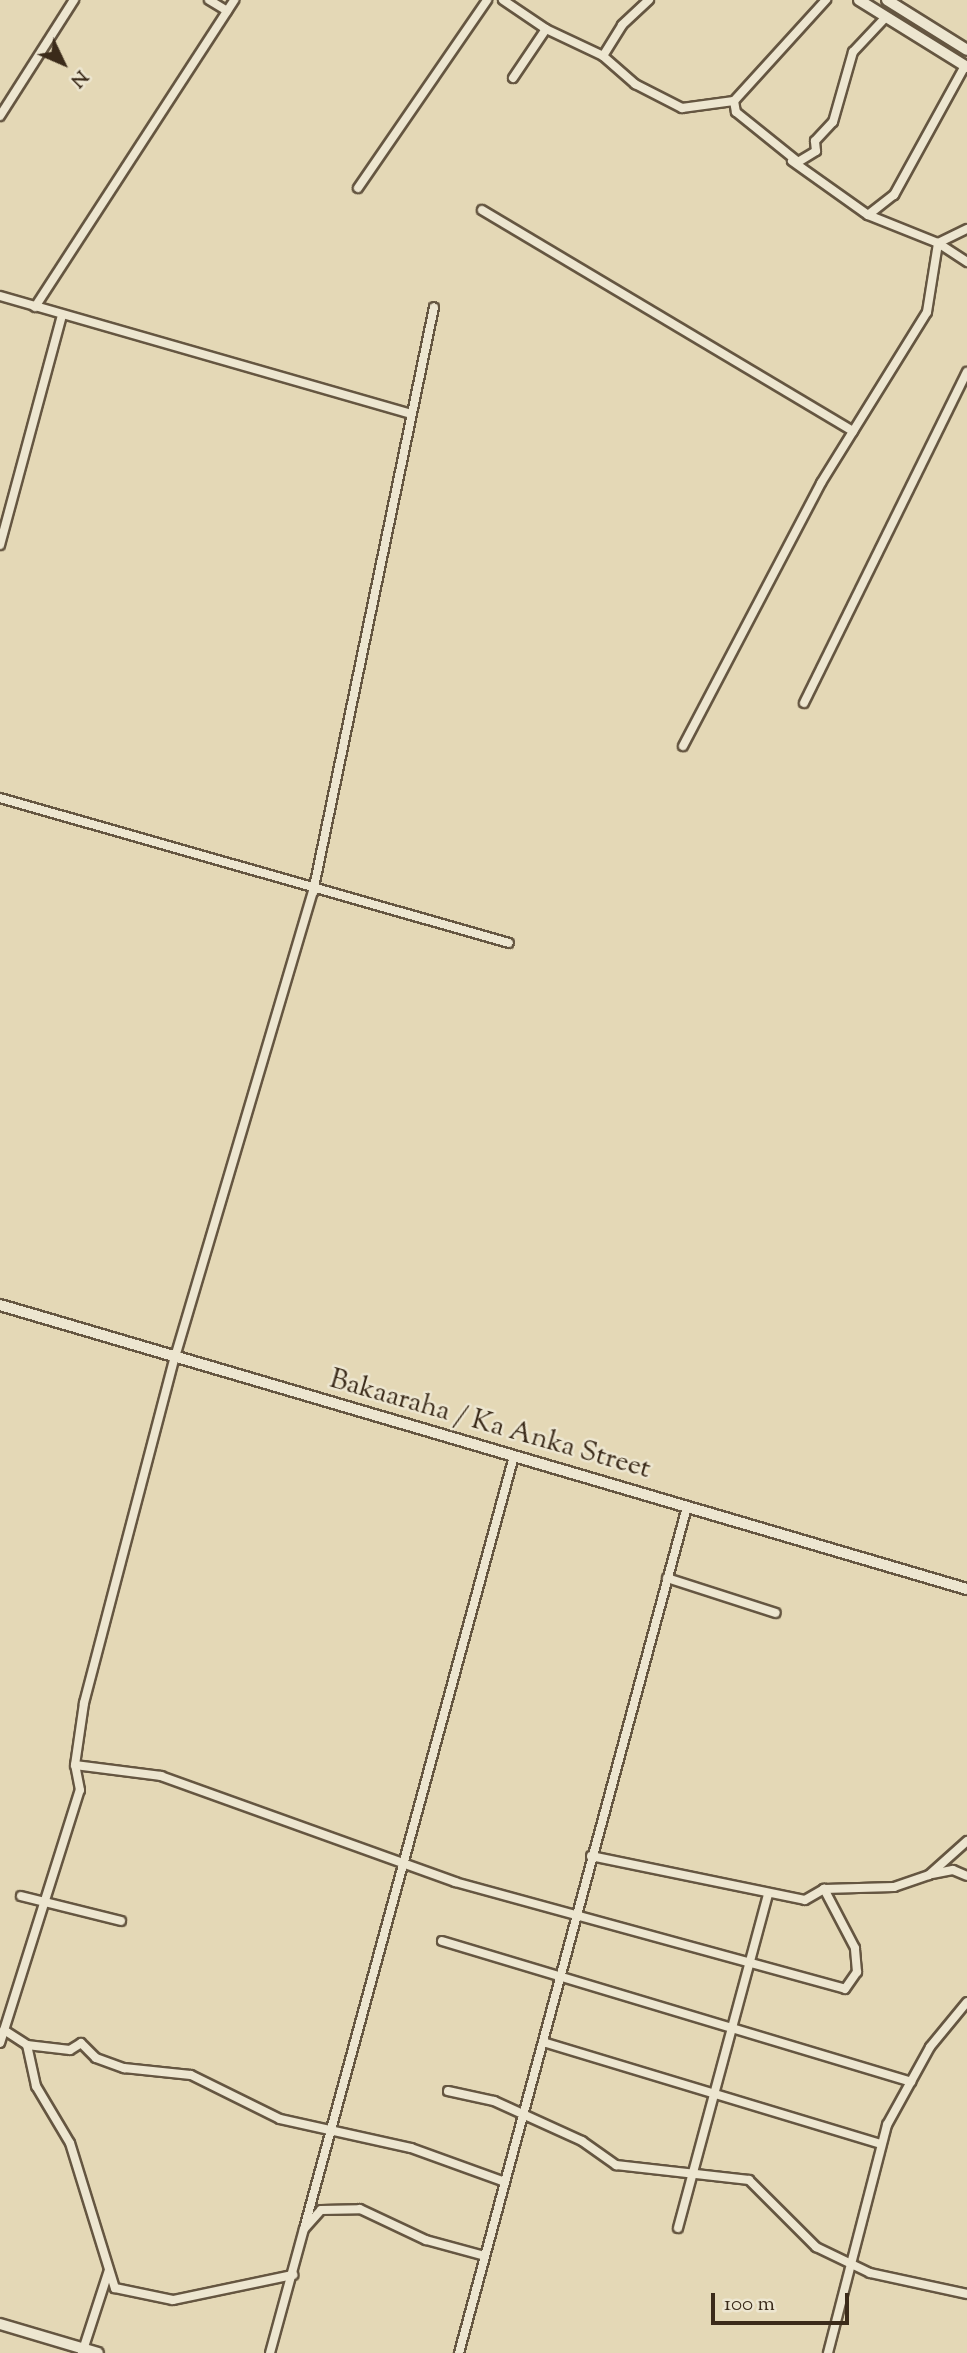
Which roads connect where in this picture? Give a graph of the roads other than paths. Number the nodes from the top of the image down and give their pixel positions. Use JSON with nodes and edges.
{"nodes":[{"id":1,"x":74,"y":0,"type":"edge"},
{"id":2,"x":209,"y":0,"type":"edge"},
{"id":3,"x":234,"y":0,"type":"edge"},
{"id":4,"x":487,"y":0,"type":"edge"},
{"id":5,"x":503,"y":0,"type":"edge"},
{"id":6,"x":649,"y":0,"type":"edge"},
{"id":7,"x":826,"y":0,"type":"edge"},
{"id":8,"x":859,"y":0,"type":"edge"},
{"id":9,"x":887,"y":0,"type":"edge"},
{"id":10,"x":227,"y":11,"type":"junction"},
{"id":11,"x":886,"y":17,"type":"junction"},
{"id":12,"x":546,"y":29,"type":"junction"},
{"id":13,"x":967,"y":50,"type":"edge"},
{"id":14,"x":603,"y":56,"type":"junction"},
{"id":15,"x":966,"y":67,"type":"edge"},
{"id":16,"x":513,"y":78,"type":"dead end"},
{"id":17,"x":734,"y":101,"type":"junction"},
{"id":18,"x":0,"y":116,"type":"edge"},
{"id":19,"x":792,"y":161,"type":"junction"},
{"id":20,"x":358,"y":188,"type":"dead end"},
{"id":21,"x":482,"y":210,"type":"dead end"},
{"id":22,"x":868,"y":215,"type":"junction"},
{"id":23,"x":967,"y":229,"type":"edge"},
{"id":24,"x":938,"y":243,"type":"junction"},
{"id":25,"x":967,"y":262,"type":"edge"},
{"id":26,"x":0,"y":296,"type":"edge"},
{"id":27,"x":35,"y":307,"type":"junction"},
{"id":28,"x":434,"y":307,"type":"dead end"},
{"id":29,"x":61,"y":315,"type":"junction"},
{"id":30,"x":967,"y":372,"type":"edge"},
{"id":31,"x":411,"y":414,"type":"junction"},
{"id":32,"x":853,"y":431,"type":"junction"},
{"id":33,"x":0,"y":545,"type":"edge"},
{"id":34,"x":804,"y":703,"type":"dead end"},
{"id":35,"x":683,"y":746,"type":"dead end"},
{"id":36,"x":0,"y":798,"type":"edge"},
{"id":37,"x":313,"y":892,"type":"junction"},
{"id":38,"x":509,"y":943,"type":"dead end"},
{"id":39,"x":0,"y":1305,"type":"edge"},
{"id":40,"x":175,"y":1357,"type":"junction"},
{"id":41,"x":514,"y":1456,"type":"junction"},
{"id":42,"x":687,"y":1507,"type":"junction"},
{"id":43,"x":667,"y":1578,"type":"junction"},
{"id":44,"x":967,"y":1589,"type":"edge"},
{"id":45,"x":776,"y":1614,"type":"dead end"},
{"id":46,"x":75,"y":1765,"type":"junction"},
{"id":47,"x":967,"y":1842,"type":"edge"},
{"id":48,"x":591,"y":1856,"type":"junction"},
{"id":49,"x":402,"y":1862,"type":"junction"},
{"id":50,"x":929,"y":1875,"type":"junction"},
{"id":51,"x":967,"y":1877,"type":"edge"},
{"id":52,"x":824,"y":1889,"type":"junction"},
{"id":53,"x":768,"y":1895,"type":"junction"},
{"id":54,"x":21,"y":1896,"type":"dead end"},
{"id":55,"x":41,"y":1903,"type":"junction"},
{"id":56,"x":577,"y":1913,"type":"junction"},
{"id":57,"x":121,"y":1921,"type":"dead end"},
{"id":58,"x":442,"y":1941,"type":"dead end"},
{"id":59,"x":751,"y":1962,"type":"junction"},
{"id":60,"x":560,"y":1975,"type":"junction"},
{"id":61,"x":967,"y":2002,"type":"edge"},
{"id":62,"x":734,"y":2026,"type":"junction"},
{"id":63,"x":5,"y":2030,"type":"junction"},
{"id":64,"x":543,"y":2042,"type":"junction"},
{"id":65,"x":0,"y":2043,"type":"edge"},
{"id":66,"x":27,"y":2045,"type":"junction"},
{"id":67,"x":911,"y":2082,"type":"junction"},
{"id":68,"x":448,"y":2091,"type":"dead end"},
{"id":69,"x":716,"y":2092,"type":"junction"},
{"id":70,"x":523,"y":2119,"type":"junction"},
{"id":71,"x":331,"y":2128,"type":"junction"},
{"id":72,"x":880,"y":2144,"type":"junction"},
{"id":73,"x":692,"y":2169,"type":"junction"},
{"id":74,"x":505,"y":2182,"type":"junction"},
{"id":75,"x":678,"y":2228,"type":"dead end"},
{"id":76,"x":304,"y":2229,"type":"junction"},
{"id":77,"x":485,"y":2256,"type":"junction"},
{"id":78,"x":852,"y":2264,"type":"junction"},
{"id":79,"x":111,"y":2265,"type":"junction"},
{"id":80,"x":293,"y":2275,"type":"junction"},
{"id":81,"x":967,"y":2294,"type":"edge"},
{"id":82,"x":0,"y":2324,"type":"edge"},
{"id":83,"x":82,"y":2351,"type":"edge"},
{"id":84,"x":98,"y":2353,"type":"edge"},
{"id":85,"x":270,"y":2353,"type":"edge"},
{"id":86,"x":459,"y":2353,"type":"edge"},
{"id":87,"x":828,"y":2353,"type":"edge"}],
"edges":[{"from":1,"to":18,"type":"street"},
{"from":2,"to":10,"type":"street"},
{"from":3,"to":10,"type":"street"},
{"from":4,"to":20,"type":"street"},
{"from":5,"to":12,"type":"street"},
{"from":6,"to":14,"type":"street"},
{"from":7,"to":17,"type":"street"},
{"from":8,"to":11,"type":"main road"},
{"from":9,"to":13,"type":"main road"},
{"from":10,"to":27,"type":"street"},
{"from":11,"to":15,"type":"main road"},
{"from":11,"to":19,"type":"street"},
{"from":12,"to":14,"type":"street"},
{"from":12,"to":16,"type":"street"},
{"from":14,"to":17,"type":"street"},
{"from":15,"to":22,"type":"street"},
{"from":17,"to":19,"type":"street"},
{"from":19,"to":22,"type":"street"},
{"from":21,"to":32,"type":"street"},
{"from":22,"to":24,"type":"street"},
{"from":23,"to":24,"type":"street"},
{"from":24,"to":25,"type":"street"},
{"from":24,"to":32,"type":"street"},
{"from":26,"to":27,"type":"street"},
{"from":27,"to":29,"type":"street"},
{"from":28,"to":31,"type":"street"},
{"from":29,"to":31,"type":"street"},
{"from":29,"to":33,"type":"street"},
{"from":30,"to":34,"type":"street"},
{"from":31,"to":37,"type":"street"},
{"from":32,"to":35,"type":"street"},
{"from":36,"to":37,"type":"street"},
{"from":37,"to":38,"type":"street"},
{"from":37,"to":40,"type":"street"},
{"from":39,"to":40,"type":"street","name":"Bakaaraha / Ka Anka Street"},
{"from":40,"to":41,"type":"street","name":"Bakaaraha / Ka Anka Street"},
{"from":40,"to":46,"type":"street"},
{"from":41,"to":42,"type":"street","name":"Bakaaraha / Ka Anka Street"},
{"from":41,"to":49,"type":"street"},
{"from":42,"to":43,"type":"street"},
{"from":42,"to":44,"type":"street","name":"Bakaaraha / Ka Anka Street"},
{"from":43,"to":45,"type":"street"},
{"from":43,"to":48,"type":"street"},
{"from":46,"to":49,"type":"street"},
{"from":46,"to":55,"type":"street"},
{"from":47,"to":50,"type":"street"},
{"from":48,"to":53,"type":"street"},
{"from":48,"to":56,"type":"street"},
{"from":49,"to":56,"type":"street"},
{"from":49,"to":71,"type":"street"},
{"from":50,"to":51,"type":"street"},
{"from":50,"to":52,"type":"street"},
{"from":52,"to":53,"type":"street"},
{"from":52,"to":59,"type":"street"},
{"from":53,"to":59,"type":"street"},
{"from":54,"to":55,"type":"street"},
{"from":55,"to":57,"type":"street"},
{"from":55,"to":63,"type":"street"},
{"from":56,"to":59,"type":"street"},
{"from":56,"to":60,"type":"street"},
{"from":58,"to":60,"type":"street"},
{"from":59,"to":62,"type":"street"},
{"from":60,"to":62,"type":"street"},
{"from":60,"to":64,"type":"street"},
{"from":61,"to":67,"type":"street"},
{"from":62,"to":67,"type":"street"},
{"from":62,"to":69,"type":"street"},
{"from":63,"to":65,"type":"street"},
{"from":63,"to":66,"type":"street"},
{"from":64,"to":69,"type":"street"},
{"from":64,"to":70,"type":"street"},
{"from":66,"to":71,"type":"street"},
{"from":66,"to":79,"type":"street"},
{"from":67,"to":72,"type":"street"},
{"from":68,"to":70,"type":"street"},
{"from":69,"to":72,"type":"street"},
{"from":69,"to":73,"type":"street"},
{"from":70,"to":73,"type":"street"},
{"from":70,"to":74,"type":"street"},
{"from":71,"to":74,"type":"street"},
{"from":71,"to":76,"type":"street"},
{"from":72,"to":78,"type":"street"},
{"from":73,"to":75,"type":"street"},
{"from":73,"to":78,"type":"street"},
{"from":74,"to":77,"type":"street"},
{"from":76,"to":77,"type":"street"},
{"from":76,"to":80,"type":"street"},
{"from":77,"to":86,"type":"street"},
{"from":78,"to":81,"type":"street"},
{"from":78,"to":87,"type":"street"},
{"from":79,"to":80,"type":"street"},
{"from":79,"to":83,"type":"street"},
{"from":80,"to":85,"type":"street"},
{"from":82,"to":83,"type":"street"},
{"from":83,"to":84,"type":"street"}]}
